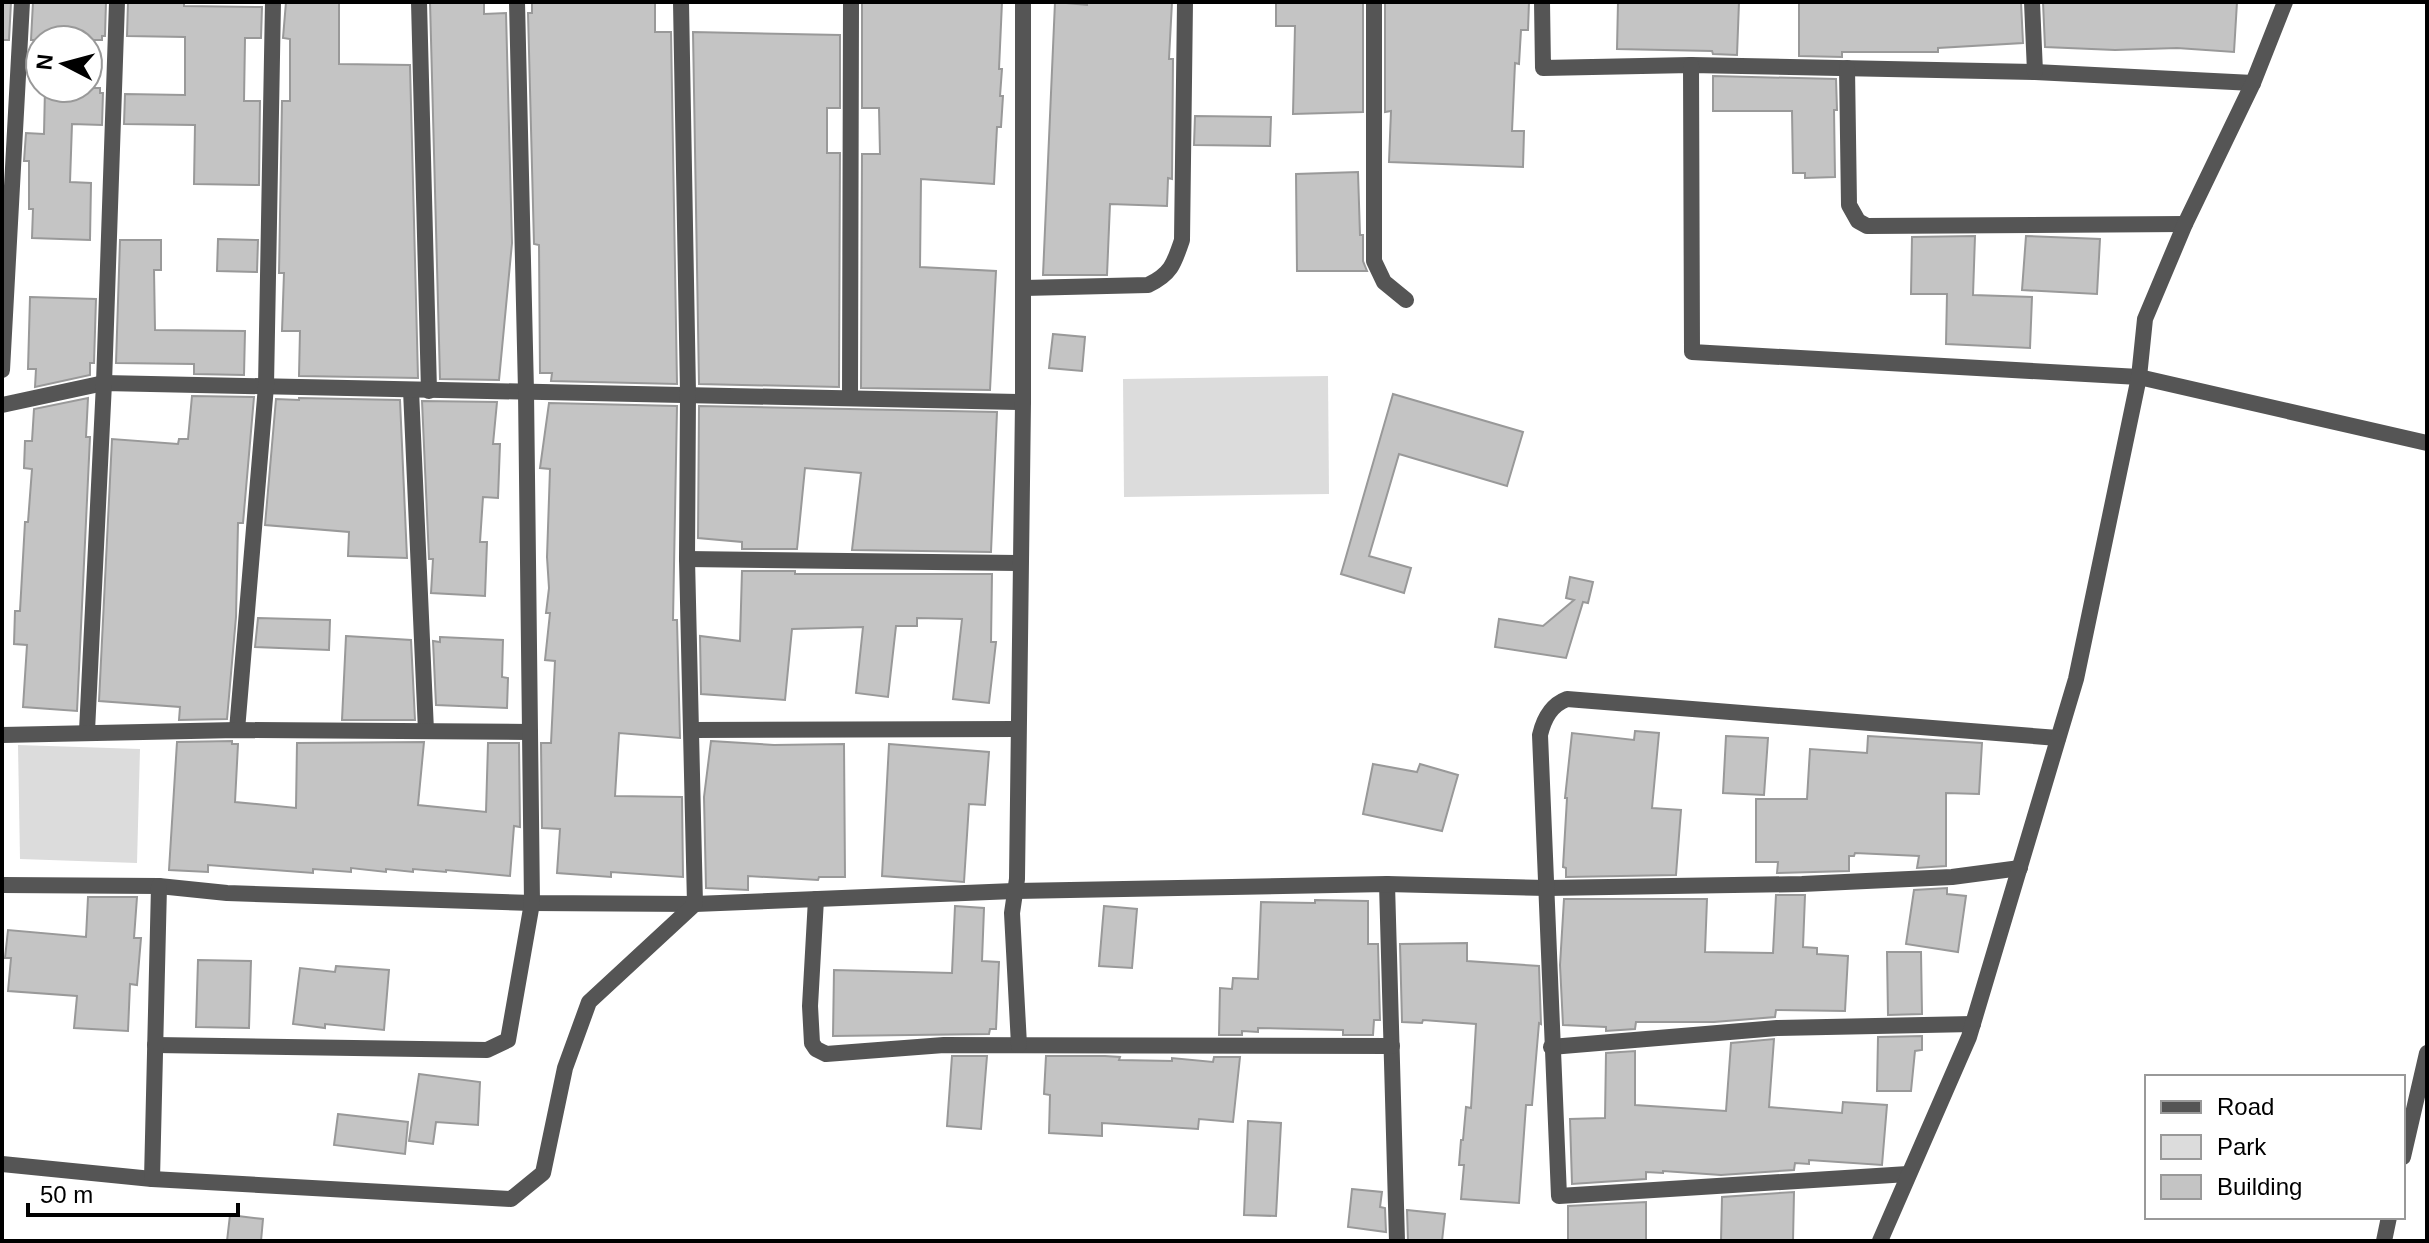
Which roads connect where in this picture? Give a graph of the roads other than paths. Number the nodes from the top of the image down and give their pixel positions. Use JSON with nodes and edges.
{"nodes":[{"id":1,"x":22,"y":2,"type":"edge"},
{"id":2,"x":117,"y":2,"type":"edge"},
{"id":3,"x":273,"y":2,"type":"edge"},
{"id":4,"x":419,"y":2,"type":"edge"},
{"id":5,"x":517,"y":2,"type":"edge"},
{"id":6,"x":681,"y":2,"type":"edge"},
{"id":7,"x":851,"y":2,"type":"edge"},
{"id":8,"x":1023,"y":2,"type":"edge"},
{"id":9,"x":1185,"y":2,"type":"edge"},
{"id":10,"x":1374,"y":2,"type":"edge"},
{"id":11,"x":1542,"y":2,"type":"edge"},
{"id":12,"x":2032,"y":2,"type":"edge"},
{"id":13,"x":2285,"y":2,"type":"edge"},
{"id":14,"x":1691,"y":65,"type":"junction"},
{"id":15,"x":1847,"y":68,"type":"junction"},
{"id":16,"x":2035,"y":72,"type":"junction"},
{"id":17,"x":2253,"y":83,"type":"junction"},
{"id":18,"x":2185,"y":224,"type":"junction"},
{"id":19,"x":1024,"y":288,"type":"junction"},
{"id":20,"x":1406,"y":300,"type":"dead end"},
{"id":21,"x":2,"y":370,"type":"edge"},
{"id":22,"x":2139,"y":377,"type":"junction"},
{"id":23,"x":104,"y":383,"type":"junction"},
{"id":24,"x":266,"y":386,"type":"junction"},
{"id":25,"x":411,"y":390,"type":"junction"},
{"id":26,"x":429,"y":391,"type":"junction"},
{"id":27,"x":526,"y":391,"type":"junction"},
{"id":28,"x":688,"y":393,"type":"junction"},
{"id":29,"x":850,"y":397,"type":"junction"},
{"id":30,"x":1023,"y":402,"type":"junction"},
{"id":31,"x":2,"y":405,"type":"edge"},
{"id":32,"x":2427,"y":443,"type":"edge"},
{"id":33,"x":687,"y":559,"type":"junction"},
{"id":34,"x":1020,"y":563,"type":"junction"},
{"id":35,"x":1017,"y":729,"type":"junction"},
{"id":36,"x":237,"y":730,"type":"junction"},
{"id":37,"x":692,"y":730,"type":"junction"},
{"id":38,"x":87,"y":731,"type":"junction"},
{"id":39,"x":426,"y":731,"type":"junction"},
{"id":40,"x":530,"y":732,"type":"junction"},
{"id":41,"x":2,"y":735,"type":"edge"},
{"id":42,"x":2058,"y":738,"type":"junction"},
{"id":43,"x":2020,"y":868,"type":"junction"},
{"id":44,"x":1387,"y":884,"type":"junction"},
{"id":45,"x":2,"y":885,"type":"edge"},
{"id":46,"x":159,"y":886,"type":"junction"},
{"id":47,"x":1547,"y":888,"type":"junction"},
{"id":48,"x":1014,"y":891,"type":"junction"},
{"id":49,"x":816,"y":899,"type":"junction"},
{"id":50,"x":532,"y":903,"type":"junction"},
{"id":51,"x":695,"y":904,"type":"junction"},
{"id":52,"x":1973,"y":1024,"type":"junction"},
{"id":53,"x":155,"y":1045,"type":"junction"},
{"id":54,"x":1019,"y":1045,"type":"junction"},
{"id":55,"x":1392,"y":1046,"type":"junction"},
{"id":56,"x":1551,"y":1047,"type":"junction"},
{"id":57,"x":2427,"y":1053,"type":"edge"},
{"id":58,"x":2405,"y":1148,"type":"edge"},
{"id":59,"x":2,"y":1164,"type":"edge"},
{"id":60,"x":1908,"y":1174,"type":"junction"},
{"id":61,"x":152,"y":1179,"type":"junction"},
{"id":62,"x":2389,"y":1219,"type":"edge"},
{"id":63,"x":1397,"y":1241,"type":"edge"},
{"id":64,"x":1880,"y":1241,"type":"edge"},
{"id":65,"x":2384,"y":1241,"type":"edge"}],
"edges":[{"from":1,"to":21,"type":"street"},
{"from":2,"to":23,"type":"street"},
{"from":3,"to":24,"type":"street"},
{"from":4,"to":26,"type":"street"},
{"from":5,"to":27,"type":"street"},
{"from":6,"to":28,"type":"street"},
{"from":7,"to":29,"type":"street"},
{"from":8,"to":19,"type":"street"},
{"from":9,"to":19,"type":"street"},
{"from":10,"to":20,"type":"street"},
{"from":11,"to":14,"type":"street"},
{"from":12,"to":16,"type":"street"},
{"from":13,"to":17,"type":"street"},
{"from":14,"to":15,"type":"street"},
{"from":14,"to":22,"type":"street"},
{"from":15,"to":16,"type":"street"},
{"from":15,"to":18,"type":"street"},
{"from":16,"to":17,"type":"street"},
{"from":17,"to":18,"type":"street"},
{"from":18,"to":22,"type":"street"},
{"from":19,"to":30,"type":"street"},
{"from":22,"to":32,"type":"street"},
{"from":22,"to":42,"type":"street"},
{"from":23,"to":24,"type":"street"},
{"from":23,"to":31,"type":"street"},
{"from":23,"to":38,"type":"street"},
{"from":24,"to":25,"type":"street"},
{"from":24,"to":36,"type":"street"},
{"from":25,"to":26,"type":"street"},
{"from":25,"to":39,"type":"street"},
{"from":26,"to":27,"type":"street"},
{"from":27,"to":28,"type":"street"},
{"from":27,"to":40,"type":"street"},
{"from":28,"to":29,"type":"street"},
{"from":28,"to":33,"type":"street"},
{"from":29,"to":30,"type":"street"},
{"from":30,"to":34,"type":"street"},
{"from":33,"to":34,"type":"street"},
{"from":33,"to":37,"type":"street"},
{"from":34,"to":35,"type":"street"},
{"from":35,"to":37,"type":"street"},
{"from":35,"to":48,"type":"street"},
{"from":36,"to":38,"type":"street"},
{"from":36,"to":39,"type":"street"},
{"from":37,"to":51,"type":"street"},
{"from":38,"to":41,"type":"street"},
{"from":39,"to":40,"type":"street"},
{"from":40,"to":50,"type":"street"},
{"from":42,"to":43,"type":"street"},
{"from":42,"to":47,"type":"street"},
{"from":43,"to":47,"type":"street"},
{"from":43,"to":52,"type":"street"},
{"from":44,"to":47,"type":"street"},
{"from":44,"to":48,"type":"street"},
{"from":44,"to":55,"type":"street"},
{"from":45,"to":46,"type":"street"},
{"from":46,"to":50,"type":"street"},
{"from":46,"to":53,"type":"street"},
{"from":47,"to":56,"type":"street"},
{"from":48,"to":49,"type":"street"},
{"from":48,"to":54,"type":"street"},
{"from":49,"to":51,"type":"street"},
{"from":49,"to":54,"type":"street"},
{"from":50,"to":51,"type":"street"},
{"from":50,"to":53,"type":"street"},
{"from":51,"to":61,"type":"street"},
{"from":52,"to":56,"type":"street"},
{"from":52,"to":60,"type":"street"},
{"from":53,"to":61,"type":"street"},
{"from":54,"to":55,"type":"street"},
{"from":55,"to":63,"type":"street"},
{"from":56,"to":60,"type":"street"},
{"from":57,"to":58,"type":"street"},
{"from":59,"to":61,"type":"street"},
{"from":60,"to":64,"type":"street"},
{"from":62,"to":65,"type":"street"}]}
